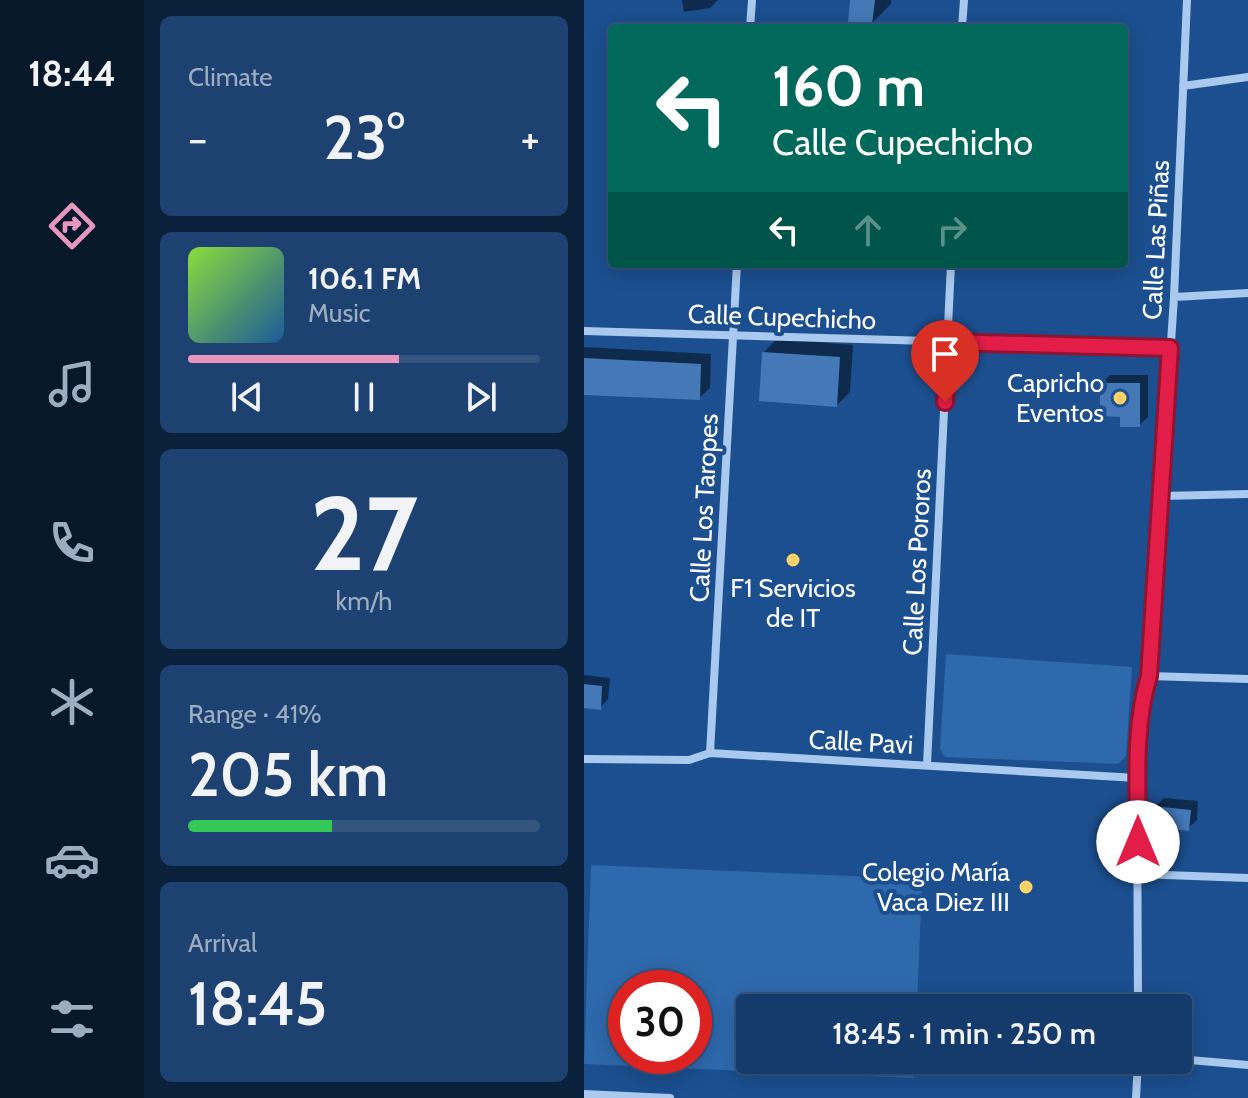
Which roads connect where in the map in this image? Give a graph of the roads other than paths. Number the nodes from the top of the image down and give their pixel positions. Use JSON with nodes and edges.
{"nodes":[{"id":1,"x":752,"y":0,"type":"edge"},
{"id":2,"x":964,"y":0,"type":"edge"},
{"id":3,"x":1187,"y":0,"type":"edge"},
{"id":4,"x":750,"y":24,"type":"edge"},
{"id":5,"x":962,"y":24,"type":"edge"},
{"id":6,"x":1248,"y":77,"type":"edge"},
{"id":7,"x":1183,"y":86,"type":"junction"},
{"id":8,"x":737,"y":268,"type":"edge"},
{"id":9,"x":951,"y":268,"type":"edge"},
{"id":10,"x":1248,"y":293,"type":"edge"},
{"id":11,"x":1174,"y":297,"type":"junction"},
{"id":12,"x":584,"y":331,"type":"edge"},
{"id":13,"x":733,"y":335,"type":"junction"},
{"id":14,"x":948,"y":342,"type":"junction"},
{"id":15,"x":1170,"y":348,"type":"junction"},
{"id":16,"x":1248,"y":494,"type":"edge"},
{"id":17,"x":1162,"y":496,"type":"junction"},
{"id":18,"x":1149,"y":676,"type":"junction"},
{"id":19,"x":1248,"y":679,"type":"edge"},
{"id":20,"x":710,"y":753,"type":"junction"},
{"id":21,"x":584,"y":759,"type":"edge"},
{"id":22,"x":927,"y":765,"type":"junction"},
{"id":23,"x":1137,"y":778,"type":"junction"},
{"id":24,"x":1138,"y":874,"type":"junction"},
{"id":25,"x":1248,"y":878,"type":"edge"},
{"id":26,"x":1138,"y":994,"type":"edge"},
{"id":27,"x":1192,"y":1060,"type":"edge"},
{"id":28,"x":1248,"y":1065,"type":"edge"},
{"id":29,"x":1137,"y":1074,"type":"edge"},
{"id":30,"x":584,"y":1094,"type":"edge"},
{"id":31,"x":670,"y":1098,"type":"edge"},
{"id":32,"x":1136,"y":1098,"type":"edge"}],
"edges":[{"from":1,"to":4,"type":"street"},
{"from":2,"to":5,"type":"street"},
{"from":3,"to":7,"type":"street","name":"Calle Las Piñas"},
{"from":6,"to":7,"type":"street"},
{"from":7,"to":11,"type":"street","name":"Calle Las Piñas"},
{"from":8,"to":13,"type":"street","name":"Calle Los Taropes"},
{"from":9,"to":14,"type":"street","name":"Calle Los Pororos"},
{"from":10,"to":11,"type":"street"},
{"from":11,"to":15,"type":"street","name":"Calle Las Piñas"},
{"from":12,"to":13,"type":"street","name":"Calle Cupechicho"},
{"from":13,"to":14,"type":"street","name":"Calle Cupechicho"},
{"from":13,"to":20,"type":"street","name":"Calle Los Taropes"},
{"from":14,"to":15,"type":"street","name":"Calle Cupechicho"},
{"from":14,"to":22,"type":"street","name":"Calle Los Pororos"},
{"from":15,"to":17,"type":"street","name":"Calle Las Piñas"},
{"from":16,"to":17,"type":"street"},
{"from":17,"to":18,"type":"street","name":"Calle Las Piñas"},
{"from":18,"to":19,"type":"street"},
{"from":18,"to":23,"type":"street","name":"Calle Las Piñas"},
{"from":20,"to":21,"type":"street","name":"Calle Pavi"},
{"from":20,"to":22,"type":"street","name":"Calle Pavi"},
{"from":22,"to":23,"type":"street","name":"Calle Pavi"},
{"from":23,"to":24,"type":"street","name":"Calle Las Piñas"},
{"from":24,"to":25,"type":"street"},
{"from":24,"to":26,"type":"street","name":"Calle Las Piñas"},
{"from":27,"to":28,"type":"street"},
{"from":29,"to":32,"type":"street"},
{"from":30,"to":31,"type":"street"}]}
